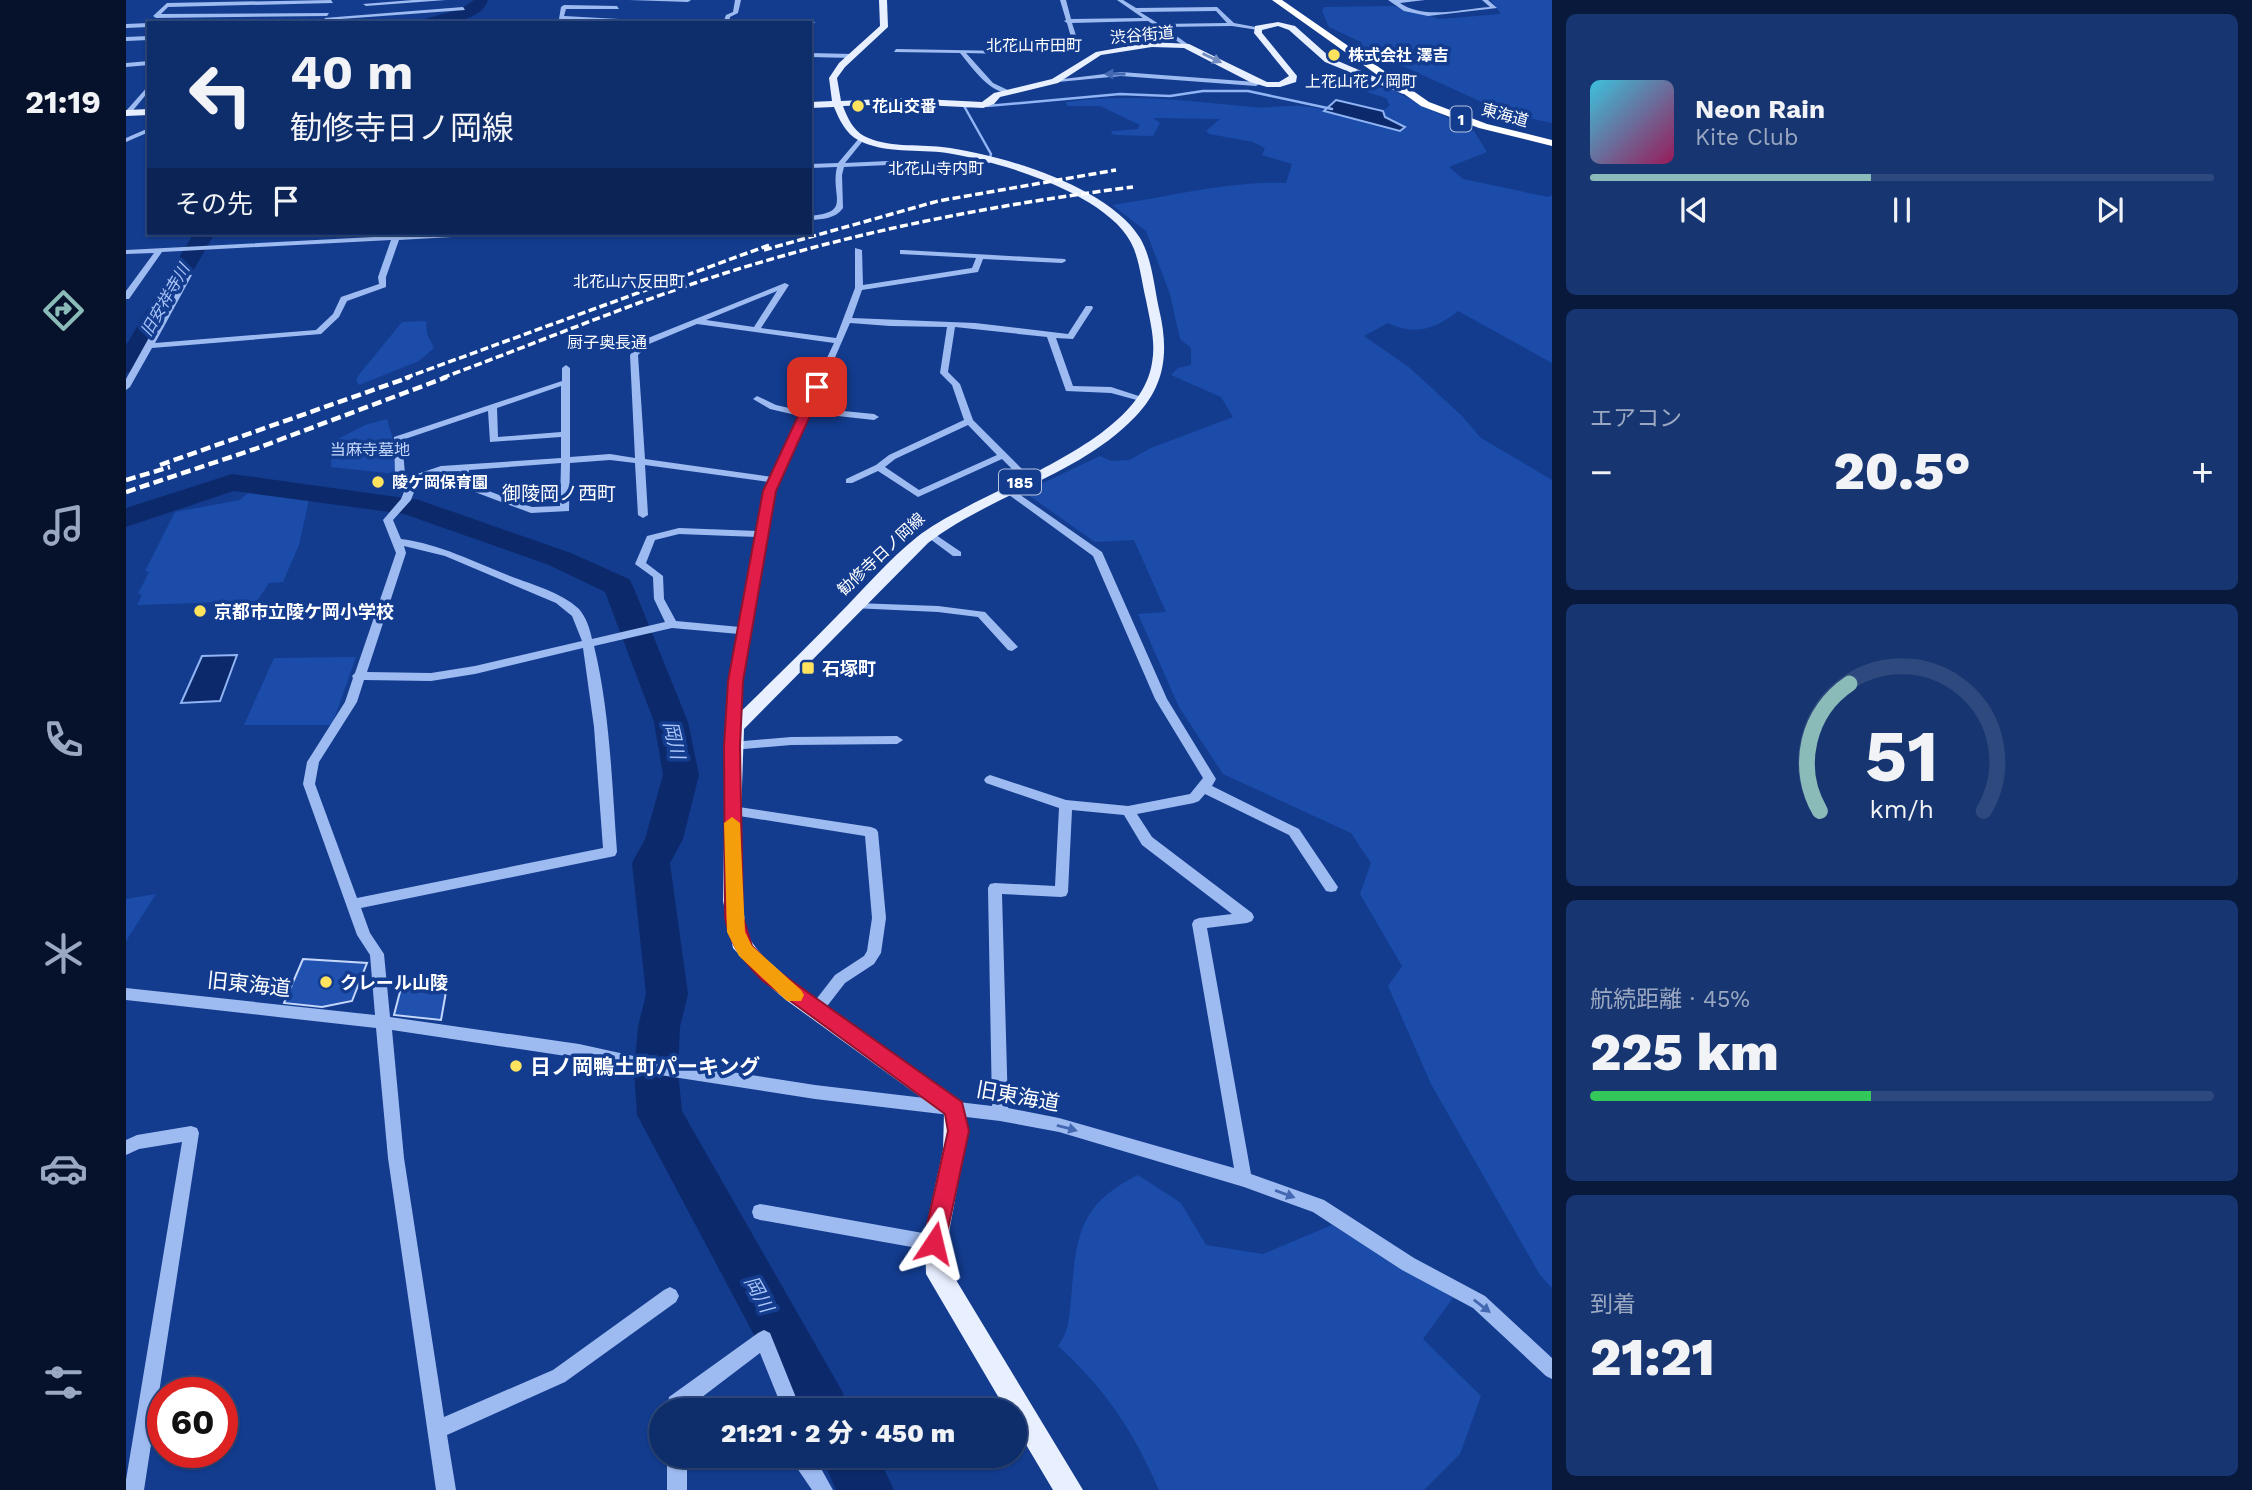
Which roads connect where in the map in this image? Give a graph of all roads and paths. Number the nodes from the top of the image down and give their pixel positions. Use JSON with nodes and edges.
{"nodes":[{"id":1,"x":443,"y":0,"type":"edge"},
{"id":2,"x":619,"y":0,"type":"edge"},
{"id":3,"x":632,"y":0,"type":"edge"},
{"id":4,"x":688,"y":0,"type":"edge"},
{"id":5,"x":738,"y":0,"type":"edge"},
{"id":6,"x":883,"y":0,"type":"edge"},
{"id":7,"x":1063,"y":0,"type":"edge"},
{"id":8,"x":1119,"y":0,"type":"edge"},
{"id":9,"x":1276,"y":0,"type":"edge"},
{"id":10,"x":1286,"y":0,"type":"edge"},
{"id":11,"x":1422,"y":0,"type":"edge"},
{"id":12,"x":1485,"y":0,"type":"edge"},
{"id":13,"x":332,"y":1,"type":"edge"},
{"id":14,"x":1394,"y":1,"type":"edge"},
{"id":15,"x":365,"y":2,"type":"edge"},
{"id":16,"x":226,"y":4,"type":"junction"},
{"id":17,"x":472,"y":4,"type":"dead end"},
{"id":18,"x":617,"y":8,"type":"junction"},
{"id":19,"x":1180,"y":9,"type":"junction"},
{"id":20,"x":462,"y":10,"type":"joint"},
{"id":21,"x":1134,"y":10,"type":"junction"},
{"id":22,"x":367,"y":15,"type":"junction"},
{"id":23,"x":215,"y":16,"type":"junction"},
{"id":24,"x":326,"y":18,"type":"edge"},
{"id":25,"x":1147,"y":20,"type":"junction"},
{"id":26,"x":210,"y":21,"type":"edge"},
{"id":27,"x":368,"y":21,"type":"edge"},
{"id":28,"x":615,"y":21,"type":"edge"},
{"id":29,"x":727,"y":21,"type":"edge"},
{"id":30,"x":1067,"y":21,"type":"junction"},
{"id":31,"x":1232,"y":24,"type":"junction"},
{"id":32,"x":147,"y":25,"type":"edge"},
{"id":33,"x":1194,"y":25,"type":"junction"},
{"id":34,"x":126,"y":26,"type":"edge"},
{"id":35,"x":1157,"y":26,"type":"junction"},
{"id":36,"x":1258,"y":27,"type":"junction"},
{"id":37,"x":147,"y":38,"type":"edge"},
{"id":38,"x":126,"y":39,"type":"edge"},
{"id":39,"x":1187,"y":46,"type":"junction"},
{"id":40,"x":1077,"y":48,"type":"dead end"},
{"id":41,"x":896,"y":51,"type":"dead end"},
{"id":42,"x":961,"y":51,"type":"junction"},
{"id":43,"x":1004,"y":52,"type":"dead end"},
{"id":44,"x":812,"y":55,"type":"edge"},
{"id":45,"x":852,"y":56,"type":"junction"},
{"id":46,"x":147,"y":63,"type":"edge"},
{"id":47,"x":126,"y":65,"type":"edge"},
{"id":48,"x":1378,"y":73,"type":"junction"},
{"id":49,"x":1362,"y":75,"type":"junction"},
{"id":50,"x":1058,"y":80,"type":"junction"},
{"id":51,"x":1256,"y":84,"type":"junction"},
{"id":52,"x":147,"y":89,"type":"edge"},
{"id":53,"x":1009,"y":92,"type":"junction"},
{"id":54,"x":1406,"y":92,"type":"junction"},
{"id":55,"x":839,"y":104,"type":"junction"},
{"id":56,"x":812,"y":105,"type":"edge"},
{"id":57,"x":147,"y":112,"type":"edge"},
{"id":58,"x":127,"y":113,"type":"edge"},
{"id":59,"x":147,"y":131,"type":"edge"},
{"id":60,"x":861,"y":138,"type":"junction"},
{"id":61,"x":126,"y":140,"type":"edge"},
{"id":62,"x":1552,"y":141,"type":"edge"},
{"id":63,"x":841,"y":165,"type":"junction"},
{"id":64,"x":812,"y":166,"type":"edge"},
{"id":65,"x":960,"y":166,"type":"dead end"},
{"id":66,"x":812,"y":218,"type":"edge"},
{"id":67,"x":419,"y":235,"type":"edge"},
{"id":68,"x":396,"y":238,"type":"junction"},
{"id":69,"x":858,"y":250,"type":"dead end"},
{"id":70,"x":159,"y":251,"type":"junction"},
{"id":71,"x":126,"y":252,"type":"edge"},
{"id":72,"x":903,"y":252,"type":"dead end"},
{"id":73,"x":980,"y":257,"type":"junction"},
{"id":74,"x":1062,"y":261,"type":"dead end"},
{"id":75,"x":188,"y":275,"type":"dead end"},
{"id":76,"x":859,"y":288,"type":"junction"},
{"id":77,"x":126,"y":296,"type":"edge"},
{"id":78,"x":1089,"y":308,"type":"dead end"},
{"id":79,"x":847,"y":320,"type":"junction"},
{"id":80,"x":698,"y":322,"type":"junction"},
{"id":81,"x":951,"y":325,"type":"junction"},
{"id":82,"x":756,"y":330,"type":"junction"},
{"id":83,"x":1051,"y":336,"type":"junction"},
{"id":84,"x":839,"y":341,"type":"junction"},
{"id":85,"x":150,"y":346,"type":"junction"},
{"id":86,"x":566,"y":368,"type":"dead end"},
{"id":87,"x":566,"y":382,"type":"junction"},
{"id":88,"x":126,"y":387,"type":"edge"},
{"id":89,"x":757,"y":399,"type":"dead end"},
{"id":90,"x":1144,"y":399,"type":"junction"},
{"id":91,"x":492,"y":407,"type":"junction"},
{"id":92,"x":806,"y":412,"type":"junction"},
{"id":93,"x":874,"y":418,"type":"dead end"},
{"id":94,"x":969,"y":421,"type":"junction"},
{"id":95,"x":567,"y":434,"type":"junction"},
{"id":96,"x":1004,"y":455,"type":"junction"},
{"id":97,"x":567,"y":460,"type":"junction"},
{"id":98,"x":641,"y":461,"type":"junction"},
{"id":99,"x":879,"y":467,"type":"junction"},
{"id":100,"x":465,"y":468,"type":"junction"},
{"id":101,"x":1027,"y":479,"type":"junction"},
{"id":102,"x":775,"y":480,"type":"junction"},
{"id":103,"x":406,"y":481,"type":"junction"},
{"id":104,"x":849,"y":481,"type":"dead end"},
{"id":105,"x":1006,"y":489,"type":"junction"},
{"id":106,"x":643,"y":515,"type":"dead end"},
{"id":107,"x":761,"y":534,"type":"junction"},
{"id":108,"x":930,"y":534,"type":"junction"},
{"id":109,"x":400,"y":541,"type":"junction"},
{"id":110,"x":957,"y":554,"type":"dead end"},
{"id":111,"x":856,"y":606,"type":"junction"},
{"id":112,"x":672,"y":624,"type":"junction"},
{"id":113,"x":744,"y":631,"type":"junction"},
{"id":114,"x":587,"y":644,"type":"junction"},
{"id":115,"x":1012,"y":647,"type":"dead end"},
{"id":116,"x":358,"y":676,"type":"junction"},
{"id":117,"x":734,"y":736,"type":"junction"},
{"id":118,"x":897,"y":740,"type":"dead end"},
{"id":119,"x":990,"y":780,"type":"dead end"},
{"id":120,"x":1205,"y":788,"type":"junction"},
{"id":121,"x":1066,"y":805,"type":"junction"},
{"id":122,"x":732,"y":811,"type":"junction"},
{"id":123,"x":1128,"y":811,"type":"junction"},
{"id":124,"x":1331,"y":887,"type":"dead end"},
{"id":125,"x":354,"y":904,"type":"junction"},
{"id":126,"x":128,"y":997,"type":"edge"},
{"id":127,"x":816,"y":1010,"type":"junction"},
{"id":128,"x":382,"y":1022,"type":"junction"},
{"id":129,"x":955,"y":1109,"type":"junction"},
{"id":130,"x":1000,"y":1114,"type":"junction"},
{"id":131,"x":126,"y":1148,"type":"edge"},
{"id":132,"x":1244,"y":1179,"type":"junction"},
{"id":133,"x":760,"y":1212,"type":"dead end"},
{"id":134,"x":934,"y":1243,"type":"junction"},
{"id":135,"x":670,"y":1296,"type":"dead end"},
{"id":136,"x":1552,"y":1370,"type":"edge"},
{"id":137,"x":684,"y":1398,"type":"edge"},
{"id":138,"x":787,"y":1398,"type":"edge"},
{"id":139,"x":437,"y":1430,"type":"junction"},
{"id":140,"x":677,"y":1468,"type":"edge"},
{"id":141,"x":809,"y":1468,"type":"edge"},
{"id":142,"x":134,"y":1490,"type":"edge"},
{"id":143,"x":446,"y":1490,"type":"edge"},
{"id":144,"x":677,"y":1490,"type":"edge"},
{"id":145,"x":823,"y":1490,"type":"edge"},
{"id":146,"x":1069,"y":1490,"type":"edge"}],
"edges":[{"from":1,"to":15,"type":"street"},
{"from":2,"to":18,"type":"street"},
{"from":3,"to":4,"type":"street"},
{"from":5,"to":29,"type":"street"},
{"from":6,"to":45,"type":"main road"},
{"from":7,"to":30,"type":"street"},
{"from":8,"to":21,"type":"street"},
{"from":9,"to":48,"type":"highway","name":"東海道","number":"1"},
{"from":10,"to":62,"type":"highway","name":"東海道","number":"1"},
{"from":11,"to":14,"type":"street"},
{"from":12,"to":14,"type":"street"},
{"from":13,"to":16,"type":"street"},
{"from":13,"to":24,"type":"street"},
{"from":15,"to":22,"type":"street"},
{"from":16,"to":23,"type":"street"},
{"from":16,"to":23,"type":"street"},
{"from":17,"to":20,"type":"street"},
{"from":18,"to":28,"type":"street"},
{"from":18,"to":28,"type":"street"},
{"from":19,"to":21,"type":"street"},
{"from":19,"to":31,"type":"street"},
{"from":19,"to":33,"type":"street"},
{"from":20,"to":22,"type":"street"},
{"from":21,"to":25,"type":"street"},
{"from":22,"to":24,"type":"street"},
{"from":22,"to":27,"type":"street"},
{"from":23,"to":24,"type":"street"},
{"from":23,"to":26,"type":"street"},
{"from":25,"to":30,"type":"street"},
{"from":25,"to":35,"type":"street"},
{"from":30,"to":40,"type":"street"},
{"from":31,"to":33,"type":"street"},
{"from":31,"to":36,"type":"street"},
{"from":32,"to":34,"type":"street"},
{"from":33,"to":35,"type":"street"},
{"from":35,"to":39,"type":"street"},
{"from":36,"to":49,"type":"main road"},
{"from":36,"to":51,"type":"main road"},
{"from":37,"to":38,"type":"street"},
{"from":39,"to":50,"type":"main road","name":"渋谷街道"},
{"from":39,"to":51,"type":"main road","name":"渋谷街道","one_way":true},
{"from":41,"to":42,"type":"street"},
{"from":42,"to":43,"type":"street"},
{"from":42,"to":53,"type":"street"},
{"from":44,"to":45,"type":"street"},
{"from":45,"to":55,"type":"main road"},
{"from":46,"to":47,"type":"street"},
{"from":48,"to":49,"type":"main road"},
{"from":48,"to":54,"type":"highway","name":"東海道","number":"1"},
{"from":49,"to":54,"type":"main road"},
{"from":51,"to":50,"type":"street","one_way":true},
{"from":50,"to":53,"type":"main road","name":"渋谷街道"},
{"from":52,"to":58,"type":"street"},
{"from":53,"to":55,"type":"main road","name":"渋谷街道"},
{"from":54,"to":62,"type":"highway","name":"東海道","number":"1"},
{"from":55,"to":56,"type":"main road","name":"渋谷街道"},
{"from":55,"to":60,"type":"main road"},
{"from":57,"to":58,"type":"main road"},
{"from":59,"to":61,"type":"street"},
{"from":60,"to":63,"type":"street"},
{"from":60,"to":90,"type":"main road","name":"勧修寺日ノ岡線","number":"185"},
{"from":63,"to":64,"type":"street"},
{"from":63,"to":65,"type":"street"},
{"from":63,"to":66,"type":"street"},
{"from":67,"to":68,"type":"street"},
{"from":68,"to":70,"type":"street"},
{"from":68,"to":85,"type":"street"},
{"from":69,"to":76,"type":"street"},
{"from":70,"to":71,"type":"street"},
{"from":70,"to":77,"type":"street"},
{"from":72,"to":73,"type":"street"},
{"from":73,"to":74,"type":"street"},
{"from":73,"to":76,"type":"street"},
{"from":75,"to":85,"type":"street"},
{"from":76,"to":79,"type":"street"},
{"from":78,"to":83,"type":"street"},
{"from":79,"to":81,"type":"street"},
{"from":79,"to":84,"type":"street"},
{"from":80,"to":82,"type":"street"},
{"from":80,"to":82,"type":"street"},
{"from":80,"to":98,"type":"street"},
{"from":81,"to":83,"type":"street"},
{"from":81,"to":94,"type":"street"},
{"from":82,"to":84,"type":"street"},
{"from":83,"to":90,"type":"street"},
{"from":84,"to":92,"type":"street"},
{"from":85,"to":88,"type":"street"},
{"from":86,"to":87,"type":"street"},
{"from":87,"to":91,"type":"street"},
{"from":87,"to":95,"type":"street"},
{"from":89,"to":92,"type":"street"},
{"from":90,"to":101,"type":"main road","name":"勧修寺日ノ岡線","number":"185"},
{"from":91,"to":95,"type":"street"},
{"from":91,"to":103,"type":"street"},
{"from":92,"to":93,"type":"street"},
{"from":92,"to":102,"type":"street"},
{"from":94,"to":96,"type":"street"},
{"from":94,"to":99,"type":"street"},
{"from":95,"to":97,"type":"street"},
{"from":96,"to":99,"type":"street"},
{"from":96,"to":101,"type":"street"},
{"from":97,"to":98,"type":"street"},
{"from":97,"to":100,"type":"street"},
{"from":97,"to":100,"type":"street"},
{"from":98,"to":102,"type":"street"},
{"from":98,"to":106,"type":"street"},
{"from":99,"to":104,"type":"street"},
{"from":100,"to":103,"type":"street"},
{"from":101,"to":105,"type":"main road","name":"勧修寺日ノ岡線","number":"185"},
{"from":102,"to":107,"type":"street"},
{"from":103,"to":109,"type":"street"},
{"from":105,"to":108,"type":"main road","name":"勧修寺日ノ岡線","number":"185"},
{"from":105,"to":120,"type":"street"},
{"from":107,"to":112,"type":"street"},
{"from":107,"to":113,"type":"street"},
{"from":108,"to":110,"type":"street"},
{"from":108,"to":111,"type":"main road","name":"勧修寺日ノ岡線","number":"185"},
{"from":109,"to":114,"type":"street"},
{"from":109,"to":116,"type":"street"},
{"from":111,"to":115,"type":"street"},
{"from":111,"to":117,"type":"main road","name":"勧修寺日ノ岡線","number":"185"},
{"from":112,"to":113,"type":"street"},
{"from":112,"to":114,"type":"street"},
{"from":113,"to":117,"type":"street"},
{"from":114,"to":116,"type":"street"},
{"from":114,"to":125,"type":"street"},
{"from":116,"to":125,"type":"street"},
{"from":117,"to":118,"type":"street"},
{"from":117,"to":122,"type":"main road"},
{"from":119,"to":121,"type":"street"},
{"from":120,"to":123,"type":"street"},
{"from":120,"to":124,"type":"street"},
{"from":121,"to":123,"type":"street"},
{"from":121,"to":130,"type":"street"},
{"from":122,"to":127,"type":"main road"},
{"from":122,"to":127,"type":"street"},
{"from":123,"to":132,"type":"street"},
{"from":125,"to":128,"type":"street"},
{"from":126,"to":128,"type":"street","name":"旧東海道"},
{"from":127,"to":129,"type":"main road"},
{"from":128,"to":129,"type":"street","name":"旧東海道"},
{"from":128,"to":139,"type":"street"},
{"from":129,"to":130,"type":"street","name":"旧東海道"},
{"from":129,"to":134,"type":"main road"},
{"from":130,"to":132,"type":"street","name":"旧東海道","one_way":true},
{"from":131,"to":142,"type":"street"},
{"from":132,"to":136,"type":"street","name":"旧東海道","one_way":true},
{"from":133,"to":134,"type":"street"},
{"from":134,"to":146,"type":"main road"},
{"from":135,"to":139,"type":"street"},
{"from":137,"to":138,"type":"street"},
{"from":139,"to":143,"type":"street"},
{"from":140,"to":144,"type":"street"},
{"from":141,"to":145,"type":"street"}]}
